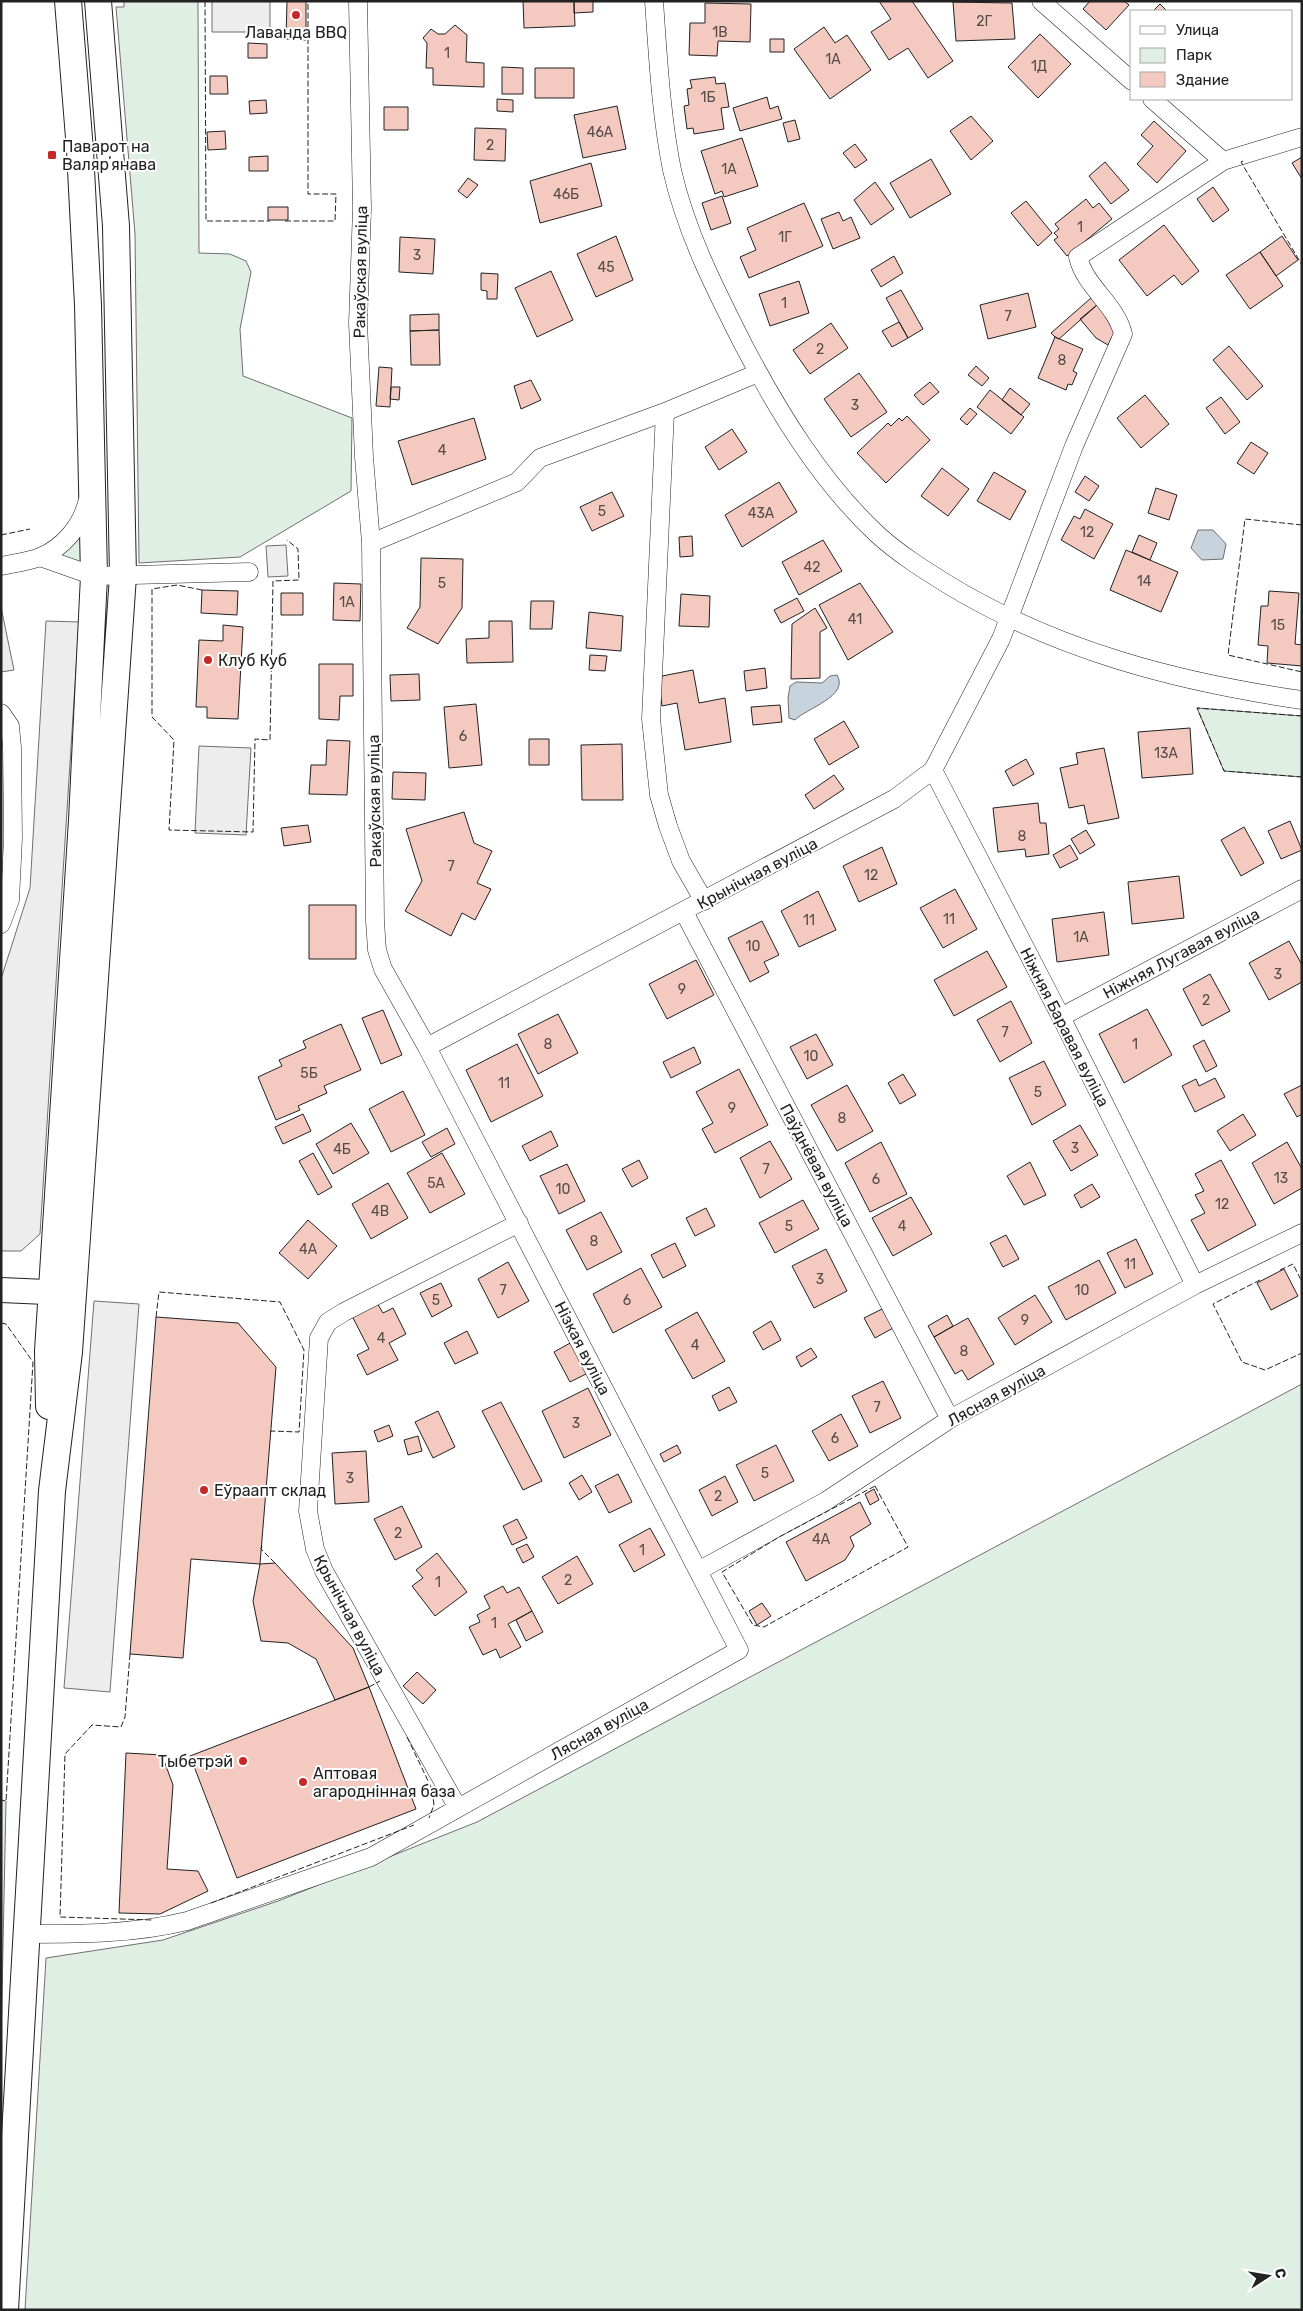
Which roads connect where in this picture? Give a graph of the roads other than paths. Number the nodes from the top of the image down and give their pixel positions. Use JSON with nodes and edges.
{"nodes":[{"id":1,"x":68,"y":1,"type":"edge"},
{"id":2,"x":98,"y":1,"type":"edge"},
{"id":3,"x":358,"y":1,"type":"edge"},
{"id":4,"x":654,"y":1,"type":"edge"},
{"id":5,"x":1041,"y":1,"type":"edge"},
{"id":6,"x":1130,"y":79,"type":"edge"},
{"id":7,"x":1153,"y":100,"type":"edge"},
{"id":8,"x":1302,"y":136,"type":"edge"},
{"id":9,"x":1223,"y":161,"type":"junction"},
{"id":10,"x":758,"y":373,"type":"junction"},
{"id":11,"x":665,"y":412,"type":"junction"},
{"id":12,"x":121,"y":484,"type":"junction"},
{"id":13,"x":92,"y":486,"type":"junction"},
{"id":14,"x":371,"y":543,"type":"junction"},
{"id":15,"x":40,"y":557,"type":"junction"},
{"id":16,"x":1,"y":566,"type":"edge"},
{"id":17,"x":249,"y":572,"type":"dead end"},
{"id":18,"x":94,"y":576,"type":"junction"},
{"id":19,"x":123,"y":576,"type":"junction"},
{"id":20,"x":1010,"y":619,"type":"junction"},
{"id":21,"x":1302,"y":700,"type":"edge"},
{"id":22,"x":1,"y":713,"type":"edge"},
{"id":23,"x":933,"y":770,"type":"junction"},
{"id":24,"x":1302,"y":889,"type":"edge"},
{"id":25,"x":704,"y":902,"type":"junction"},
{"id":26,"x":684,"y":912,"type":"junction"},
{"id":27,"x":1,"y":924,"type":"edge"},
{"id":28,"x":1061,"y":1017,"type":"junction"},
{"id":29,"x":427,"y":1047,"type":"junction"},
{"id":30,"x":519,"y":1223,"type":"junction"},
{"id":31,"x":1302,"y":1233,"type":"edge"},
{"id":32,"x":1195,"y":1284,"type":"junction"},
{"id":33,"x":1,"y":1290,"type":"edge"},
{"id":34,"x":62,"y":1293,"type":"junction"},
{"id":35,"x":950,"y":1419,"type":"junction"},
{"id":36,"x":698,"y":1571,"type":"junction"},
{"id":37,"x":739,"y":1650,"type":"joint"},
{"id":38,"x":458,"y":1808,"type":"junction"},
{"id":39,"x":26,"y":1934,"type":"junction"},
{"id":40,"x":5,"y":2310,"type":"edge"}],
"edges":[{"from":1,"to":13,"type":"main road"},
{"from":2,"to":12,"type":"main road"},
{"from":3,"to":14,"type":"street","name":"Ракаўская вуліца"},
{"from":4,"to":10,"type":"street"},
{"from":5,"to":6,"type":"street"},
{"from":7,"to":9,"type":"street"},
{"from":8,"to":9,"type":"street"},
{"from":9,"to":20,"type":"street","name":"Крынічная вуліца"},
{"from":10,"to":11,"type":"street"},
{"from":10,"to":20,"type":"street"},
{"from":11,"to":14,"type":"street"},
{"from":11,"to":25,"type":"street"},
{"from":12,"to":13,"type":"main road"},
{"from":12,"to":19,"type":"main road"},
{"from":13,"to":15,"type":"street"},
{"from":13,"to":18,"type":"main road"},
{"from":14,"to":29,"type":"street","name":"Ракаўская вуліца"},
{"from":15,"to":16,"type":"street"},
{"from":15,"to":18,"type":"street"},
{"from":17,"to":19,"type":"street"},
{"from":18,"to":19,"type":"street"},
{"from":18,"to":34,"type":"main road"},
{"from":19,"to":34,"type":"main road"},
{"from":20,"to":21,"type":"street"},
{"from":20,"to":23,"type":"street","name":"Крынічная вуліца"},
{"from":22,"to":27,"type":"street"},
{"from":23,"to":25,"type":"street","name":"Крынічная вуліца"},
{"from":23,"to":28,"type":"street","name":"Ніжняя Баравая вуліца"},
{"from":24,"to":28,"type":"street","name":"Ніжняя Лугавая вуліца"},
{"from":25,"to":26,"type":"street","name":"Крынічная вуліца"},
{"from":26,"to":29,"type":"street","name":"Крынічная вуліца"},
{"from":26,"to":35,"type":"street","name":"Паўднёвая вуліца"},
{"from":28,"to":32,"type":"street","name":"Ніжняя Баравая вуліца"},
{"from":29,"to":30,"type":"street","name":"Нізкая вуліца"},
{"from":30,"to":36,"type":"street","name":"Нізкая вуліца"},
{"from":30,"to":38,"type":"street","name":"Крынічная вуліца"},
{"from":31,"to":32,"type":"street","name":"Лясная вуліца"},
{"from":32,"to":35,"type":"street","name":"Лясная вуліца"},
{"from":33,"to":34,"type":"main road"},
{"from":34,"to":39,"type":"main road"},
{"from":35,"to":36,"type":"street","name":"Лясная вуліца"},
{"from":36,"to":37,"type":"street","name":"Нізкая вуліца"},
{"from":37,"to":38,"type":"street","name":"Лясная вуліца"},
{"from":38,"to":39,"type":"street","name":"Лясная вуліца"},
{"from":39,"to":40,"type":"main road"}]}
